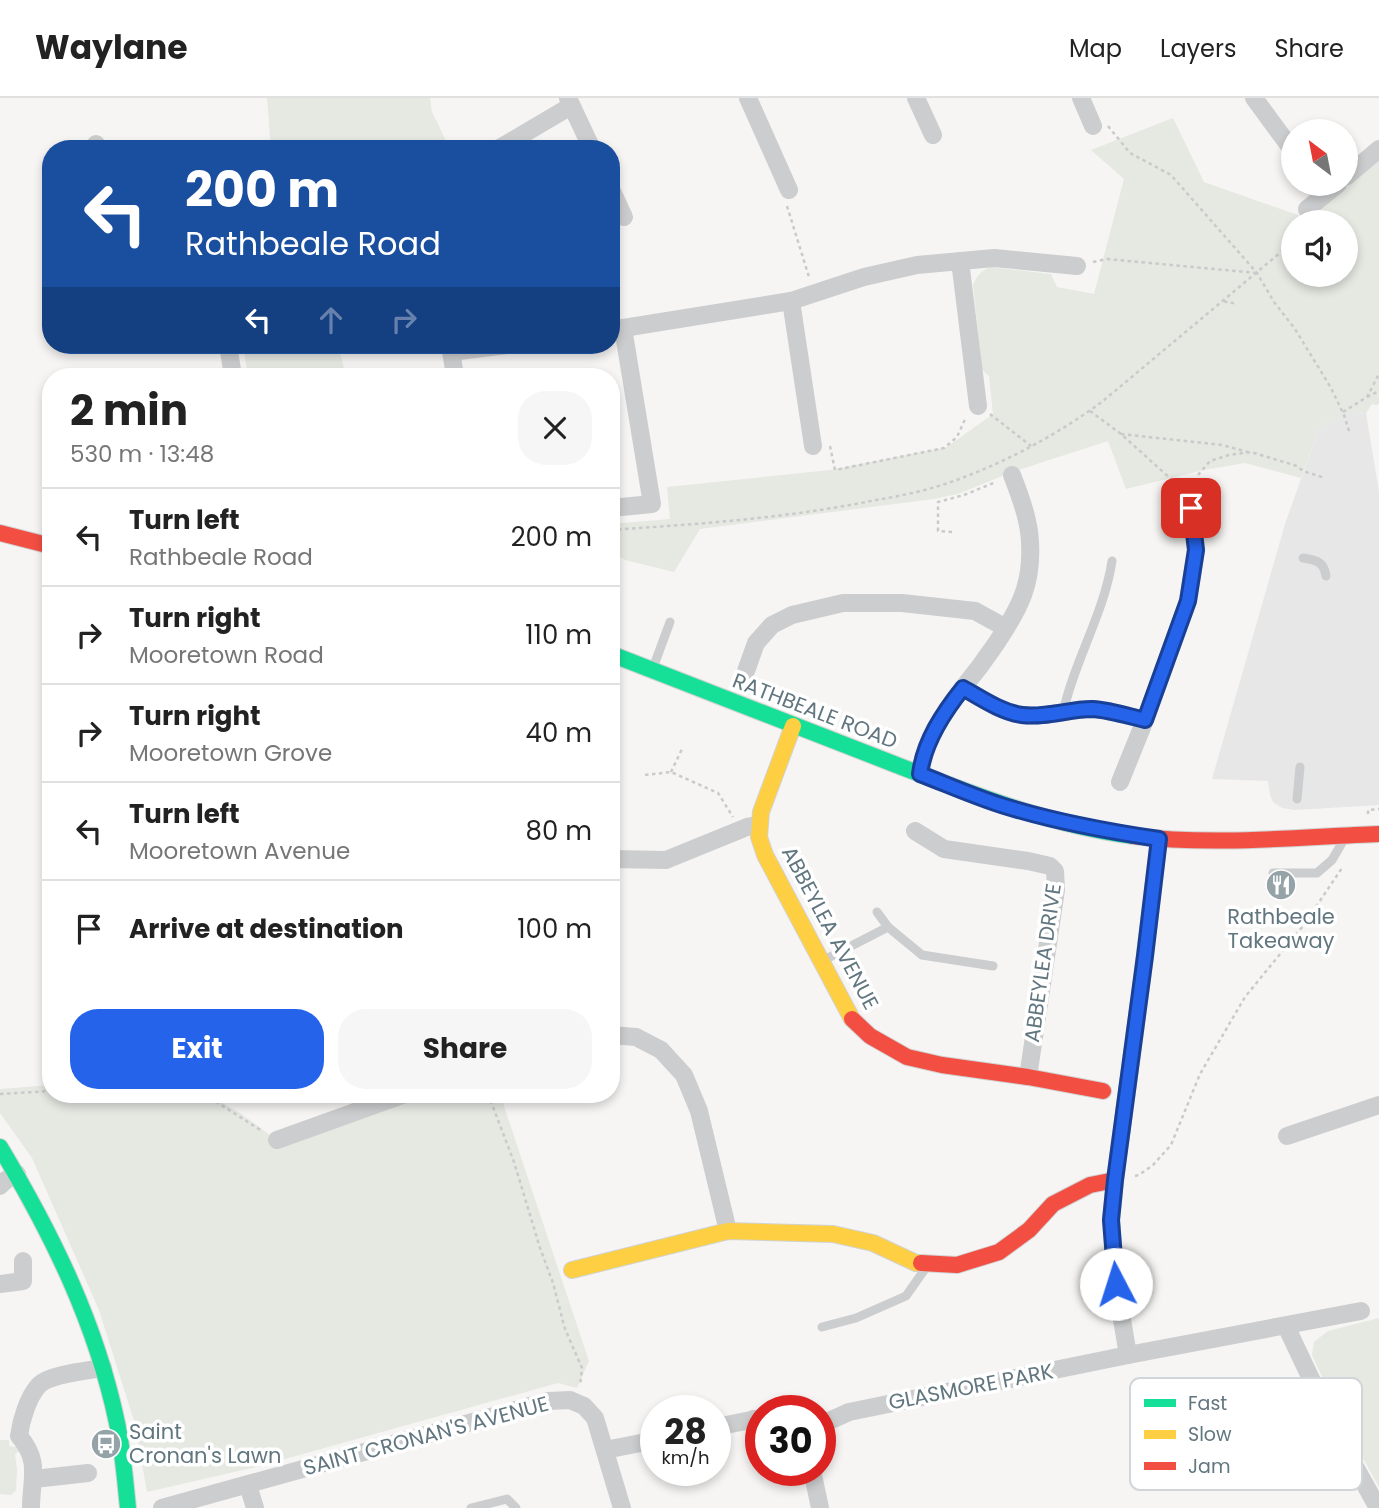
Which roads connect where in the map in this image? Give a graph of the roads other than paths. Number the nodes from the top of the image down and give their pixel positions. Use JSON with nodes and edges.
{"nodes":[{"id":1,"x":747,"y":98,"type":"edge"},
{"id":2,"x":916,"y":98,"type":"edge"},
{"id":3,"x":1081,"y":98,"type":"edge"},
{"id":4,"x":1254,"y":98,"type":"edge"},
{"id":5,"x":570,"y":102,"type":"edge"},
{"id":6,"x":1093,"y":126,"type":"road end"},
{"id":7,"x":933,"y":135,"type":"dead end"},
{"id":8,"x":1281,"y":135,"type":"edge"},
{"id":9,"x":512,"y":140,"type":"edge"},
{"id":10,"x":588,"y":140,"type":"edge"},
{"id":11,"x":1379,"y":149,"type":"edge"},
{"id":12,"x":1358,"y":167,"type":"edge"},
{"id":13,"x":789,"y":190,"type":"road end"},
{"id":14,"x":1319,"y":196,"type":"edge"},
{"id":15,"x":620,"y":208,"type":"edge"},
{"id":16,"x":1307,"y":209,"type":"dead end"},
{"id":17,"x":624,"y":217,"type":"dead end"},
{"id":18,"x":960,"y":261,"type":"junction"},
{"id":19,"x":1077,"y":266,"type":"road end"},
{"id":20,"x":791,"y":301,"type":"junction"},
{"id":21,"x":620,"y":329,"type":"edge"},
{"id":22,"x":620,"y":344,"type":"edge"},
{"id":23,"x":978,"y":412,"type":"road end"},
{"id":24,"x":821,"y":444,"type":"road end"},
{"id":25,"x":1012,"y":475,"type":"road end"},
{"id":26,"x":1188,"y":482,"type":"road end"},
{"id":27,"x":620,"y":507,"type":"edge"},
{"id":28,"x":0,"y":533,"type":"edge"},
{"id":29,"x":42,"y":544,"type":"edge"},
{"id":30,"x":1303,"y":558,"type":"dead end"},
{"id":31,"x":1112,"y":561,"type":"dead end"},
{"id":32,"x":1326,"y":576,"type":"dead end"},
{"id":33,"x":670,"y":622,"type":"dead end"},
{"id":34,"x":1006,"y":628,"type":"junction"},
{"id":35,"x":620,"y":658,"type":"edge"},
{"id":36,"x":652,"y":670,"type":"junction"},
{"id":37,"x":746,"y":671,"type":"dead end"},
{"id":38,"x":963,"y":688,"type":"junction"},
{"id":39,"x":1063,"y":713,"type":"junction"},
{"id":40,"x":1145,"y":720,"type":"junction"},
{"id":41,"x":793,"y":726,"type":"junction"},
{"id":42,"x":1300,"y":767,"type":"dead end"},
{"id":43,"x":920,"y":774,"type":"junction"},
{"id":44,"x":1120,"y":782,"type":"dead end"},
{"id":45,"x":1297,"y":799,"type":"dead end"},
{"id":46,"x":759,"y":825,"type":"junction"},
{"id":47,"x":915,"y":831,"type":"dead end"},
{"id":48,"x":1379,"y":834,"type":"edge"},
{"id":49,"x":1346,"y":836,"type":"junction"},
{"id":50,"x":1159,"y":839,"type":"junction"},
{"id":51,"x":620,"y":859,"type":"edge"},
{"id":52,"x":1273,"y":873,"type":"dead end"},
{"id":53,"x":877,"y":912,"type":"dead end"},
{"id":54,"x":888,"y":927,"type":"junction"},
{"id":55,"x":821,"y":962,"type":"junction"},
{"id":56,"x":993,"y":966,"type":"dead end"},
{"id":57,"x":620,"y":1036,"type":"edge"},
{"id":58,"x":1028,"y":1077,"type":"junction"},
{"id":59,"x":1103,"y":1091,"type":"dead end"},
{"id":60,"x":380,"y":1103,"type":"edge"},
{"id":61,"x":1379,"y":1105,"type":"edge"},
{"id":62,"x":1287,"y":1136,"type":"dead end"},
{"id":63,"x":277,"y":1140,"type":"road end"},
{"id":64,"x":0,"y":1147,"type":"edge"},
{"id":65,"x":17,"y":1174,"type":"junction"},
{"id":66,"x":1115,"y":1180,"type":"junction"},
{"id":67,"x":0,"y":1186,"type":"edge"},
{"id":68,"x":728,"y":1231,"type":"junction"},
{"id":69,"x":23,"y":1261,"type":"dead end"},
{"id":70,"x":928,"y":1264,"type":"junction"},
{"id":71,"x":572,"y":1270,"type":"dead end"},
{"id":72,"x":0,"y":1284,"type":"edge"},
{"id":73,"x":1361,"y":1311,"type":"dead end"},
{"id":74,"x":1286,"y":1326,"type":"junction"},
{"id":75,"x":822,"y":1327,"type":"dead end"},
{"id":76,"x":1128,"y":1355,"type":"junction"},
{"id":77,"x":103,"y":1368,"type":"junction"},
{"id":78,"x":1311,"y":1378,"type":"edge"},
{"id":79,"x":836,"y":1418,"type":"edge"},
{"id":80,"x":0,"y":1435,"type":"edge"},
{"id":81,"x":19,"y":1436,"type":"junction"},
{"id":82,"x":640,"y":1443,"type":"edge"},
{"id":83,"x":606,"y":1450,"type":"junction"},
{"id":84,"x":88,"y":1473,"type":"dead end"},
{"id":85,"x":34,"y":1479,"type":"junction"},
{"id":86,"x":1362,"y":1479,"type":"edge"},
{"id":87,"x":248,"y":1485,"type":"junction"},
{"id":88,"x":815,"y":1486,"type":"edge"},
{"id":89,"x":31,"y":1508,"type":"edge"},
{"id":90,"x":128,"y":1508,"type":"edge"},
{"id":91,"x":162,"y":1508,"type":"edge"},
{"id":92,"x":255,"y":1508,"type":"edge"},
{"id":93,"x":471,"y":1508,"type":"edge"},
{"id":94,"x":516,"y":1508,"type":"edge"},
{"id":95,"x":622,"y":1508,"type":"edge"},
{"id":96,"x":820,"y":1508,"type":"edge"},
{"id":97,"x":1378,"y":1508,"type":"edge"}],
"edges":[{"from":1,"to":13,"type":"street"},
{"from":2,"to":7,"type":"street"},
{"from":3,"to":6,"type":"street"},
{"from":4,"to":8,"type":"street"},
{"from":5,"to":9,"type":"street"},
{"from":5,"to":10,"type":"street"},
{"from":11,"to":12,"type":"street"},
{"from":14,"to":16,"type":"street"},
{"from":15,"to":17,"type":"street"},
{"from":18,"to":19,"type":"street"},
{"from":18,"to":20,"type":"street"},
{"from":18,"to":23,"type":"street"},
{"from":20,"to":21,"type":"street"},
{"from":20,"to":24,"type":"street"},
{"from":22,"to":27,"type":"street"},
{"from":25,"to":34,"type":"street"},
{"from":26,"to":40,"type":"street"},
{"from":28,"to":29,"type":"street"},
{"from":30,"to":32,"type":"lane"},
{"from":31,"to":39,"type":"lane"},
{"from":33,"to":36,"type":"lane"},
{"from":34,"to":37,"type":"street"},
{"from":34,"to":38,"type":"street"},
{"from":35,"to":36,"type":"street","name":"RATHBEALE ROAD"},
{"from":36,"to":41,"type":"street","name":"RATHBEALE ROAD"},
{"from":38,"to":39,"type":"street"},
{"from":38,"to":43,"type":"street"},
{"from":39,"to":40,"type":"street"},
{"from":40,"to":44,"type":"street"},
{"from":41,"to":43,"type":"street","name":"RATHBEALE ROAD"},
{"from":41,"to":46,"type":"street","name":"ABBEYLEA AVENUE"},
{"from":42,"to":45,"type":"lane"},
{"from":43,"to":50,"type":"street","name":"RATHBEALE ROAD"},
{"from":46,"to":51,"type":"street"},
{"from":46,"to":55,"type":"street","name":"ABBEYLEA AVENUE"},
{"from":47,"to":58,"type":"street","name":"ABBEYLEA DRIVE"},
{"from":48,"to":49,"type":"street","name":"RATHBEALE ROAD"},
{"from":49,"to":50,"type":"street","name":"RATHBEALE ROAD"},
{"from":49,"to":52,"type":"lane"},
{"from":50,"to":66,"type":"street"},
{"from":53,"to":54,"type":"lane"},
{"from":54,"to":55,"type":"lane"},
{"from":54,"to":56,"type":"lane"},
{"from":55,"to":58,"type":"street","name":"ABBEYLEA AVENUE"},
{"from":57,"to":68,"type":"street"},
{"from":58,"to":59,"type":"street","name":"ABBEYLEA AVENUE"},
{"from":60,"to":63,"type":"street"},
{"from":61,"to":62,"type":"street"},
{"from":64,"to":65,"type":"street"},
{"from":65,"to":67,"type":"street"},
{"from":65,"to":77,"type":"street"},
{"from":66,"to":70,"type":"street"},
{"from":66,"to":76,"type":"street"},
{"from":68,"to":70,"type":"street"},
{"from":68,"to":71,"type":"street"},
{"from":69,"to":72,"type":"street"},
{"from":70,"to":75,"type":"lane"},
{"from":73,"to":74,"type":"street","name":"GLASMORE PARK"},
{"from":74,"to":76,"type":"street","name":"GLASMORE PARK"},
{"from":74,"to":78,"type":"street"},
{"from":76,"to":79,"type":"street","name":"GLASMORE PARK"},
{"from":77,"to":81,"type":"street"},
{"from":77,"to":90,"type":"street"},
{"from":80,"to":81,"type":"street"},
{"from":81,"to":85,"type":"street"},
{"from":82,"to":83,"type":"street"},
{"from":83,"to":87,"type":"street","name":"SAINT CRONAN'S AVENUE"},
{"from":83,"to":95,"type":"street","name":"SAINT CRONAN'S AVENUE"},
{"from":84,"to":85,"type":"street"},
{"from":85,"to":89,"type":"street"},
{"from":86,"to":97,"type":"street"},
{"from":87,"to":91,"type":"street","name":"SAINT CRONAN'S AVENUE"},
{"from":87,"to":92,"type":"street"},
{"from":88,"to":96,"type":"street"},
{"from":93,"to":94,"type":"lane"}]}
